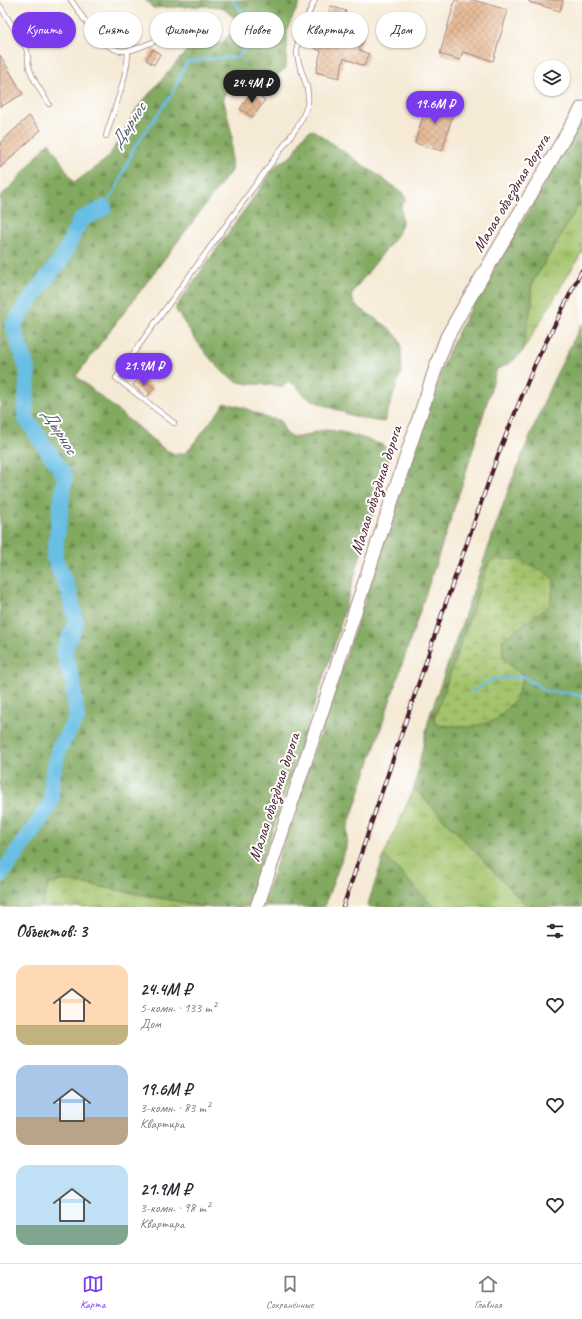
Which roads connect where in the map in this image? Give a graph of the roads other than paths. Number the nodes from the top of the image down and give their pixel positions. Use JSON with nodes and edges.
{"nodes":[{"id":1,"x":71,"y":0,"type":"edge"},
{"id":2,"x":315,"y":0,"type":"edge"},
{"id":3,"x":0,"y":6,"type":"edge"},
{"id":4,"x":150,"y":43,"type":"edge"},
{"id":5,"x":128,"y":51,"type":"junction"},
{"id":6,"x":49,"y":104,"type":"dead end"},
{"id":7,"x":582,"y":108,"type":"edge"},
{"id":8,"x":106,"y":136,"type":"dead end"},
{"id":9,"x":174,"y":423,"type":"dead end"},
{"id":10,"x":257,"y":907,"type":"edge"}],
"edges":[{"from":1,"to":5,"type":"lane"},
{"from":2,"to":9,"type":"lane"},
{"from":3,"to":6,"type":"lane"},
{"from":4,"to":5,"type":"lane"},
{"from":5,"to":8,"type":"lane"},
{"from":7,"to":10,"type":"street","name":"Малая объездная дорога"}]}
